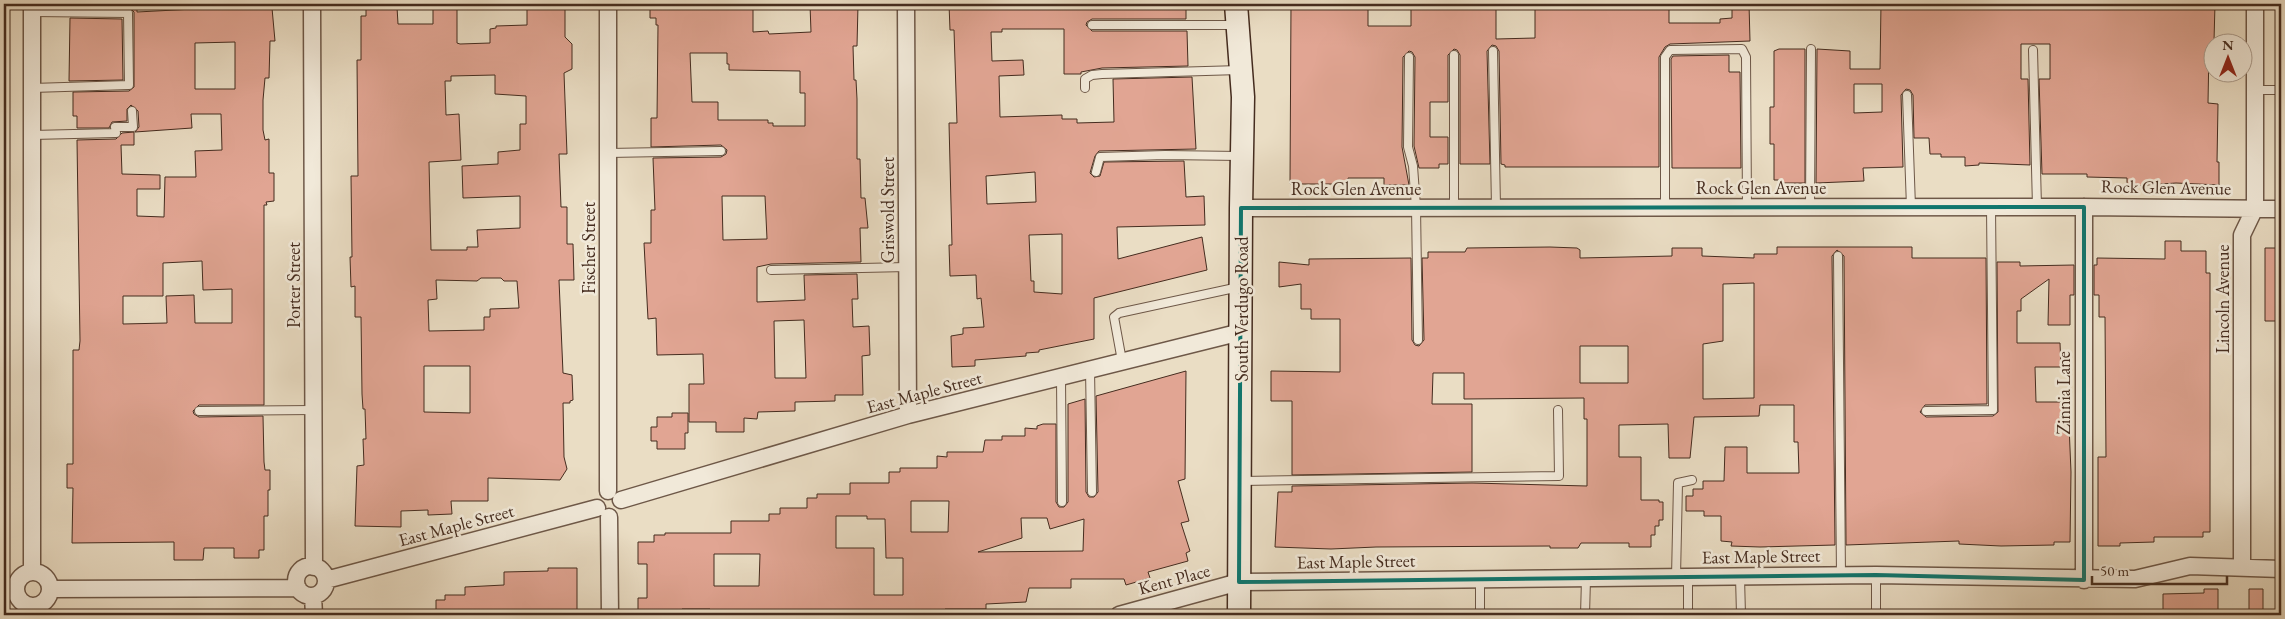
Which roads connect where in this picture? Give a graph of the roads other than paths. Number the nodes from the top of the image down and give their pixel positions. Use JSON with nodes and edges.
{"nodes":[{"id":1,"x":312,"y":4,"type":"edge"},
{"id":2,"x":608,"y":4,"type":"edge"},
{"id":3,"x":906,"y":4,"type":"edge"},
{"id":4,"x":2256,"y":4,"type":"edge"},
{"id":5,"x":32,"y":8,"type":"edge"},
{"id":6,"x":1237,"y":14,"type":"edge"},
{"id":7,"x":1092,"y":25,"type":"dead end"},
{"id":8,"x":1811,"y":49,"type":"dead end"},
{"id":9,"x":2033,"y":50,"type":"dead end"},
{"id":10,"x":1493,"y":51,"type":"dead end"},
{"id":11,"x":1454,"y":55,"type":"dead end"},
{"id":12,"x":1409,"y":57,"type":"dead end"},
{"id":13,"x":1242,"y":70,"type":"junction"},
{"id":14,"x":32,"y":88,"type":"junction"},
{"id":15,"x":1085,"y":88,"type":"dead end"},
{"id":16,"x":2255,"y":90,"type":"junction"},
{"id":17,"x":2281,"y":90,"type":"edge"},
{"id":18,"x":1907,"y":95,"type":"dead end"},
{"id":19,"x":132,"y":111,"type":"dead end"},
{"id":20,"x":32,"y":134,"type":"junction"},
{"id":21,"x":720,"y":151,"type":"dead end"},
{"id":22,"x":608,"y":153,"type":"junction"},
{"id":23,"x":1242,"y":156,"type":"junction"},
{"id":24,"x":1096,"y":172,"type":"dead end"},
{"id":25,"x":1911,"y":206,"type":"junction"},
{"id":26,"x":1991,"y":206,"type":"junction"},
{"id":27,"x":2037,"y":206,"type":"junction"},
{"id":28,"x":2084,"y":206,"type":"junction"},
{"id":29,"x":1416,"y":207,"type":"junction"},
{"id":30,"x":1454,"y":207,"type":"junction"},
{"id":31,"x":1496,"y":207,"type":"junction"},
{"id":32,"x":1665,"y":207,"type":"junction"},
{"id":33,"x":1747,"y":207,"type":"junction"},
{"id":34,"x":1810,"y":207,"type":"junction"},
{"id":35,"x":1241,"y":208,"type":"junction"},
{"id":36,"x":2255,"y":208,"type":"junction"},
{"id":37,"x":2281,"y":209,"type":"edge"},
{"id":38,"x":1838,"y":256,"type":"dead end"},
{"id":39,"x":907,"y":267,"type":"junction"},
{"id":40,"x":771,"y":270,"type":"dead end"},
{"id":41,"x":1241,"y":287,"type":"junction"},
{"id":42,"x":1241,"y":332,"type":"junction"},
{"id":43,"x":1418,"y":340,"type":"dead end"},
{"id":44,"x":1122,"y":361,"type":"junction"},
{"id":45,"x":1090,"y":369,"type":"junction"},
{"id":46,"x":1061,"y":377,"type":"junction"},
{"id":47,"x":314,"y":410,"type":"junction"},
{"id":48,"x":1558,"y":410,"type":"dead end"},
{"id":49,"x":199,"y":411,"type":"dead end"},
{"id":50,"x":1926,"y":411,"type":"dead end"},
{"id":51,"x":908,"y":415,"type":"junction"},
{"id":52,"x":1692,"y":480,"type":"dead end"},
{"id":53,"x":1240,"y":481,"type":"junction"},
{"id":54,"x":1092,"y":492,"type":"dead end"},
{"id":55,"x":615,"y":496,"type":"junction"},
{"id":56,"x":1062,"y":502,"type":"dead end"},
{"id":57,"x":603,"y":512,"type":"junction"},
{"id":58,"x":314,"y":567,"type":"junction"},
{"id":59,"x":2242,"y":567,"type":"junction"},
{"id":60,"x":2281,"y":569,"type":"edge"},
{"id":61,"x":32,"y":572,"type":"junction"},
{"id":62,"x":1841,"y":575,"type":"junction"},
{"id":63,"x":1876,"y":575,"type":"junction"},
{"id":64,"x":1740,"y":576,"type":"junction"},
{"id":65,"x":1682,"y":577,"type":"junction"},
{"id":66,"x":1480,"y":579,"type":"junction"},
{"id":67,"x":1586,"y":579,"type":"junction"},
{"id":68,"x":326,"y":580,"type":"junction"},
{"id":69,"x":2084,"y":580,"type":"junction"},
{"id":70,"x":1239,"y":582,"type":"junction"},
{"id":71,"x":9,"y":588,"type":"edge"},
{"id":72,"x":298,"y":588,"type":"junction"},
{"id":73,"x":50,"y":589,"type":"junction"},
{"id":74,"x":313,"y":596,"type":"junction"},
{"id":75,"x":33,"y":611,"type":"edge"},
{"id":76,"x":314,"y":615,"type":"edge"},
{"id":77,"x":610,"y":615,"type":"edge"},
{"id":78,"x":1119,"y":615,"type":"edge"},
{"id":79,"x":1239,"y":615,"type":"edge"},
{"id":80,"x":1480,"y":615,"type":"edge"},
{"id":81,"x":1585,"y":615,"type":"edge"},
{"id":82,"x":1688,"y":615,"type":"edge"},
{"id":83,"x":1740,"y":615,"type":"edge"},
{"id":84,"x":1876,"y":615,"type":"edge"}],
"edges":[{"from":1,"to":47,"type":"street","name":"Porter Street"},
{"from":2,"to":22,"type":"street","name":"Fischer Street"},
{"from":3,"to":39,"type":"street","name":"Griswold Street"},
{"from":4,"to":16,"type":"street","name":"Lincoln Avenue"},
{"from":5,"to":14,"type":"street"},
{"from":5,"to":14,"type":"lane"},
{"from":6,"to":7,"type":"lane"},
{"from":6,"to":13,"type":"main road","name":"South Verdugo Road"},
{"from":8,"to":34,"type":"lane"},
{"from":9,"to":27,"type":"lane"},
{"from":10,"to":31,"type":"lane"},
{"from":11,"to":30,"type":"lane"},
{"from":12,"to":29,"type":"lane"},
{"from":13,"to":15,"type":"lane"},
{"from":13,"to":23,"type":"main road","name":"South Verdugo Road"},
{"from":14,"to":20,"type":"street"},
{"from":16,"to":17,"type":"lane"},
{"from":16,"to":36,"type":"street","name":"Lincoln Avenue"},
{"from":18,"to":25,"type":"lane"},
{"from":19,"to":20,"type":"lane"},
{"from":20,"to":61,"type":"street"},
{"from":21,"to":22,"type":"lane"},
{"from":22,"to":55,"type":"street","name":"Fischer Street"},
{"from":23,"to":24,"type":"lane"},
{"from":23,"to":35,"type":"main road","name":"South Verdugo Road"},
{"from":25,"to":26,"type":"street","name":"Rock Glen Avenue"},
{"from":25,"to":34,"type":"street","name":"Rock Glen Avenue"},
{"from":26,"to":27,"type":"street","name":"Rock Glen Avenue"},
{"from":26,"to":50,"type":"lane"},
{"from":27,"to":28,"type":"street","name":"Rock Glen Avenue"},
{"from":28,"to":36,"type":"street","name":"Rock Glen Avenue"},
{"from":28,"to":69,"type":"street","name":"Zinnia Lane"},
{"from":29,"to":30,"type":"street","name":"Rock Glen Avenue"},
{"from":29,"to":35,"type":"street","name":"Rock Glen Avenue"},
{"from":29,"to":43,"type":"lane"},
{"from":30,"to":31,"type":"street","name":"Rock Glen Avenue"},
{"from":31,"to":32,"type":"street","name":"Rock Glen Avenue"},
{"from":32,"to":33,"type":"street","name":"Rock Glen Avenue"},
{"from":32,"to":33,"type":"lane"},
{"from":33,"to":34,"type":"street","name":"Rock Glen Avenue"},
{"from":35,"to":41,"type":"main road","name":"South Verdugo Road"},
{"from":36,"to":37,"type":"street","name":"Rock Glen Avenue"},
{"from":36,"to":59,"type":"street","name":"Lincoln Avenue"},
{"from":38,"to":62,"type":"lane"},
{"from":39,"to":40,"type":"lane"},
{"from":39,"to":51,"type":"street","name":"Griswold Street"},
{"from":41,"to":42,"type":"main road","name":"South Verdugo Road"},
{"from":41,"to":44,"type":"lane"},
{"from":42,"to":44,"type":"street","name":"East Maple Street"},
{"from":42,"to":53,"type":"main road","name":"South Verdugo Road"},
{"from":44,"to":45,"type":"street","name":"East Maple Street"},
{"from":45,"to":46,"type":"street","name":"East Maple Street"},
{"from":45,"to":54,"type":"lane"},
{"from":46,"to":51,"type":"street","name":"East Maple Street"},
{"from":46,"to":56,"type":"lane"},
{"from":47,"to":49,"type":"lane"},
{"from":47,"to":58,"type":"street","name":"Porter Street"},
{"from":48,"to":53,"type":"lane"},
{"from":51,"to":55,"type":"street","name":"East Maple Street"},
{"from":52,"to":65,"type":"lane"},
{"from":53,"to":70,"type":"main road","name":"South Verdugo Road"},
{"from":55,"to":57,"type":"street"},
{"from":55,"to":57,"type":"street"},
{"from":57,"to":68,"type":"street","name":"East Maple Street"},
{"from":57,"to":77,"type":"street"},
{"from":58,"to":68,"type":"street"},
{"from":58,"to":72,"type":"street"},
{"from":59,"to":60,"type":"street","name":"East Maple Street"},
{"from":59,"to":69,"type":"street","name":"East Maple Street"},
{"from":61,"to":71,"type":"street"},
{"from":61,"to":73,"type":"street"},
{"from":62,"to":63,"type":"street","name":"East Maple Street"},
{"from":62,"to":64,"type":"street","name":"East Maple Street"},
{"from":63,"to":69,"type":"street","name":"East Maple Street"},
{"from":63,"to":84,"type":"lane"},
{"from":64,"to":65,"type":"street","name":"East Maple Street"},
{"from":64,"to":83,"type":"lane"},
{"from":65,"to":67,"type":"street","name":"East Maple Street"},
{"from":65,"to":82,"type":"lane"},
{"from":66,"to":67,"type":"street","name":"East Maple Street"},
{"from":66,"to":70,"type":"street","name":"East Maple Street"},
{"from":66,"to":80,"type":"lane"},
{"from":67,"to":81,"type":"lane"},
{"from":68,"to":74,"type":"street"},
{"from":70,"to":78,"type":"street","name":"Kent Place"},
{"from":70,"to":79,"type":"main road","name":"South Verdugo Road"},
{"from":71,"to":75,"type":"street"},
{"from":72,"to":73,"type":"street"},
{"from":72,"to":74,"type":"street"},
{"from":73,"to":75,"type":"street"},
{"from":74,"to":76,"type":"street"}]}
